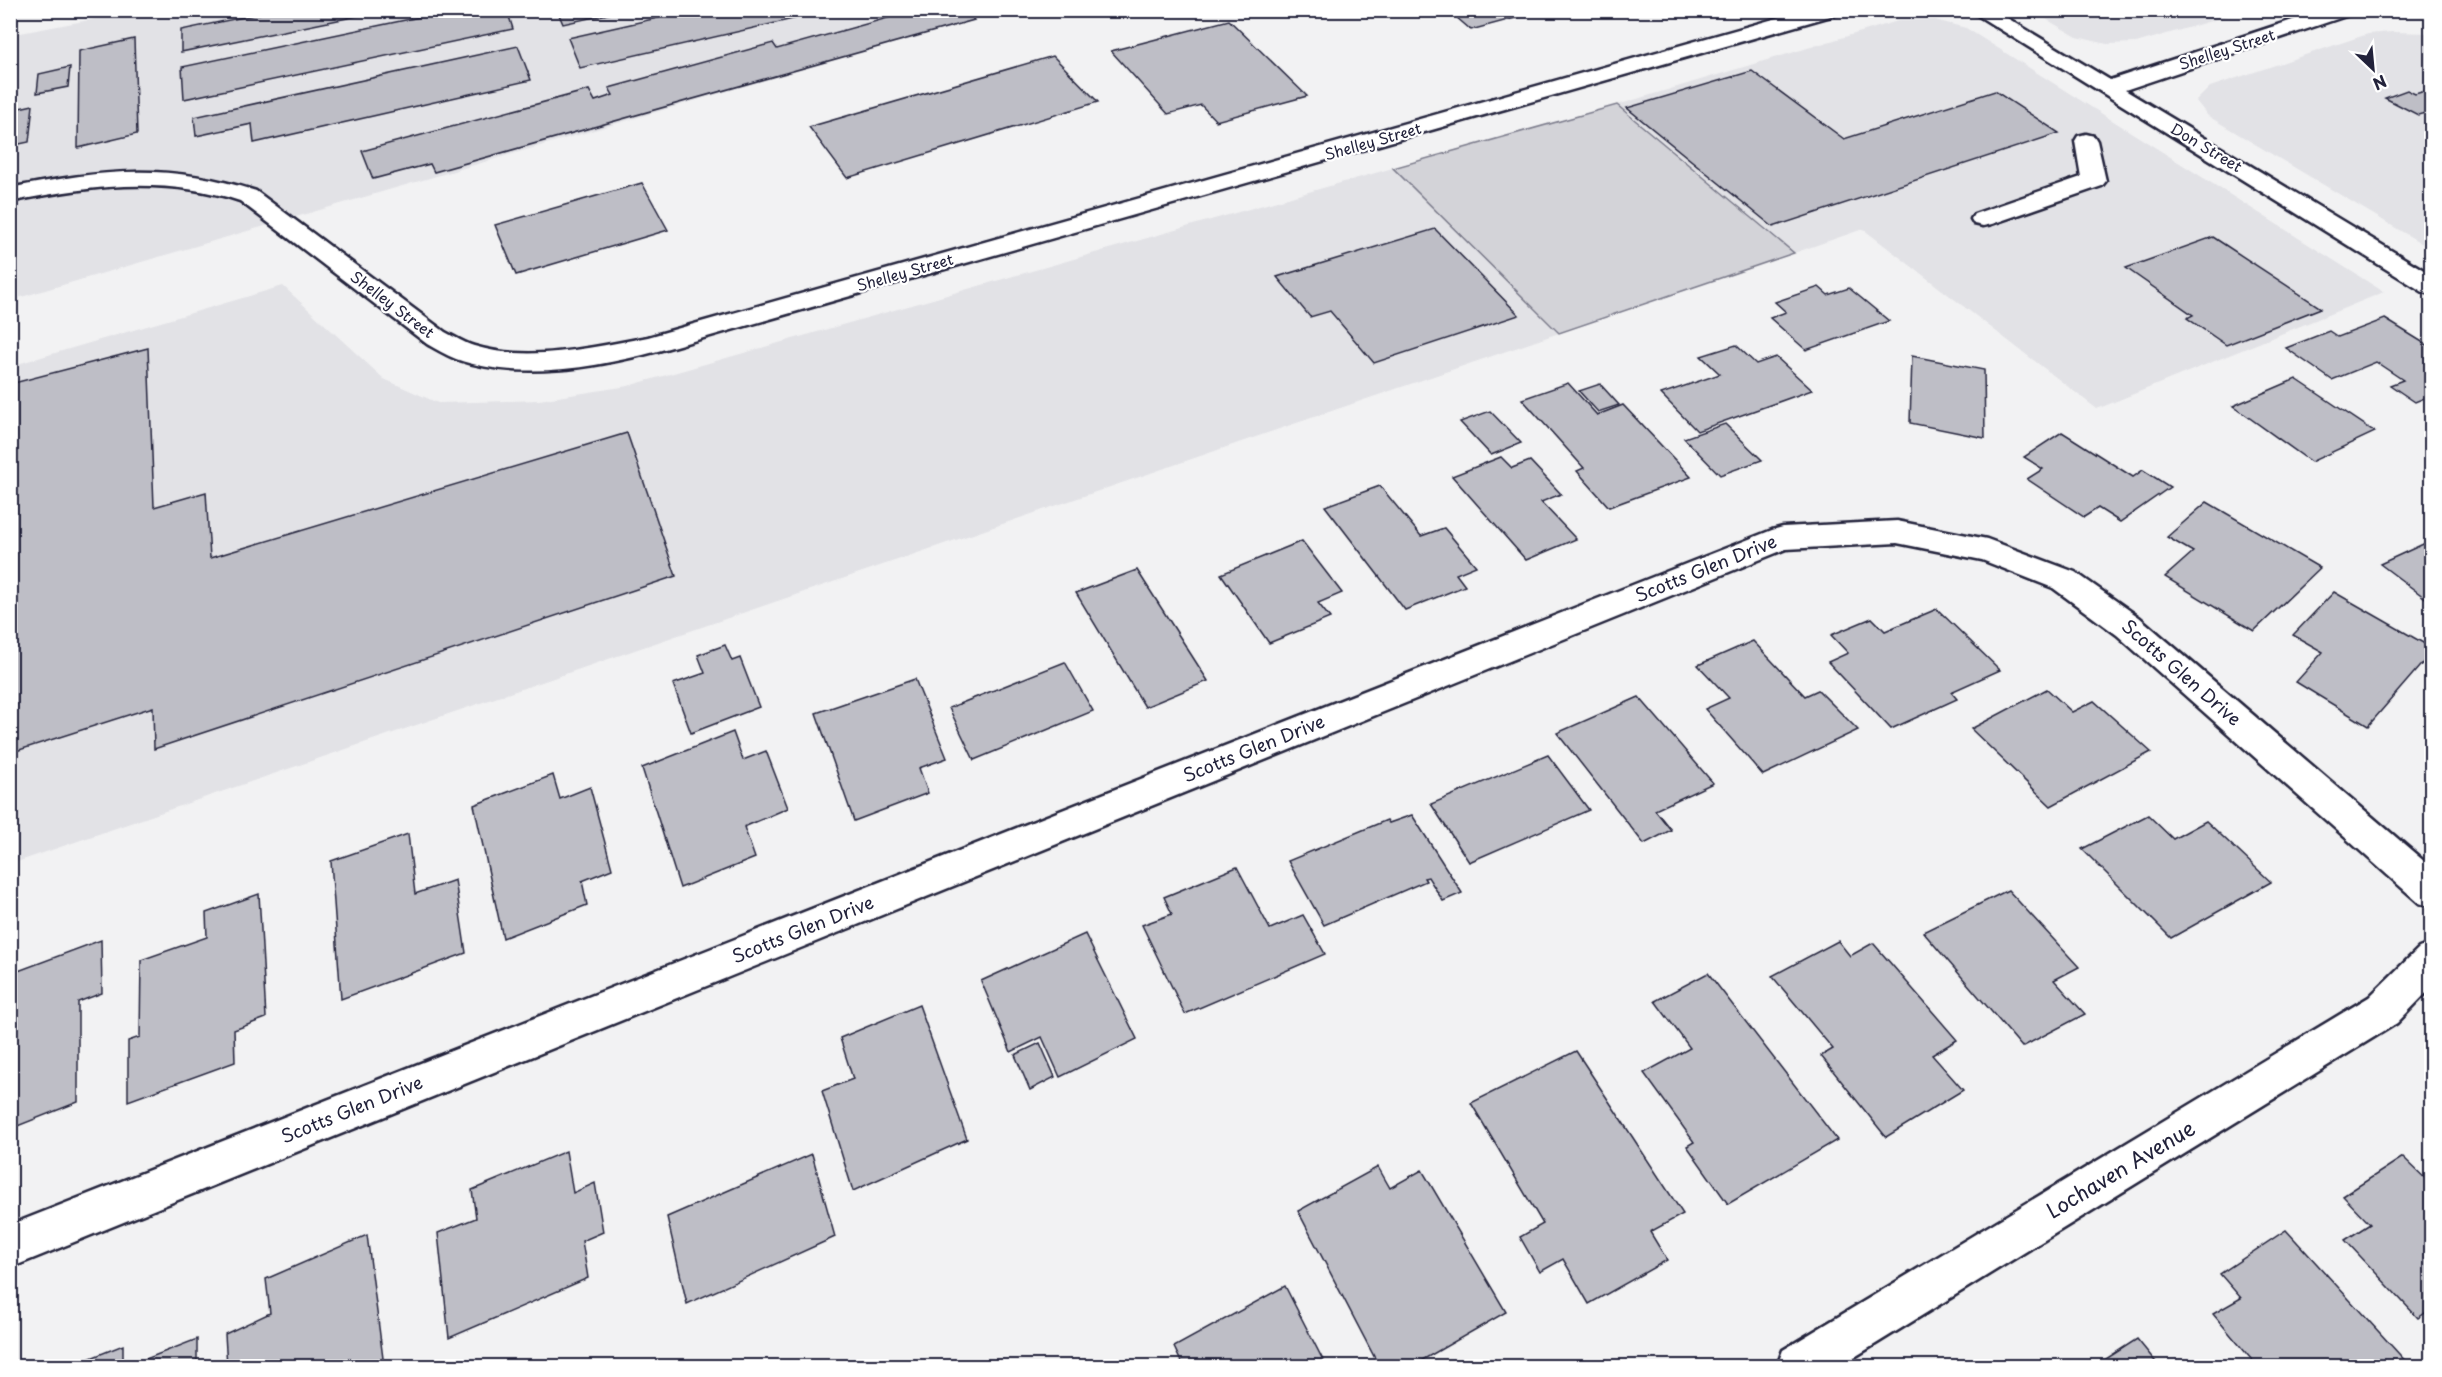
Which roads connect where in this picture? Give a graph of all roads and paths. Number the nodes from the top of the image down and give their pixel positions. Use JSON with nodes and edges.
{"nodes":[{"id":1,"x":1831,"y":10,"type":"edge"},
{"id":2,"x":1979,"y":10,"type":"edge"},
{"id":3,"x":2345,"y":10,"type":"edge"},
{"id":4,"x":2108,"y":88,"type":"junction"},
{"id":5,"x":2086,"y":141,"type":"dead end"},
{"id":6,"x":10,"y":195,"type":"edge"},
{"id":7,"x":1983,"y":219,"type":"dead end"},
{"id":8,"x":2432,"y":286,"type":"edge"},
{"id":9,"x":2432,"y":891,"type":"edge"},
{"id":10,"x":2432,"y":960,"type":"edge"},
{"id":11,"x":10,"y":1247,"type":"edge"},
{"id":12,"x":1799,"y":1366,"type":"edge"}],
"edges":[{"from":1,"to":6,"type":"street","name":"Shelley Street"},
{"from":2,"to":4,"type":"street","name":"Don Street"},
{"from":3,"to":4,"type":"street","name":"Shelley Street"},
{"from":4,"to":8,"type":"street","name":"Don Street"},
{"from":5,"to":7,"type":"street"},
{"from":9,"to":11,"type":"street","name":"Scotts Glen Drive"},
{"from":10,"to":12,"type":"street","name":"Lochaven Avenue"}]}
